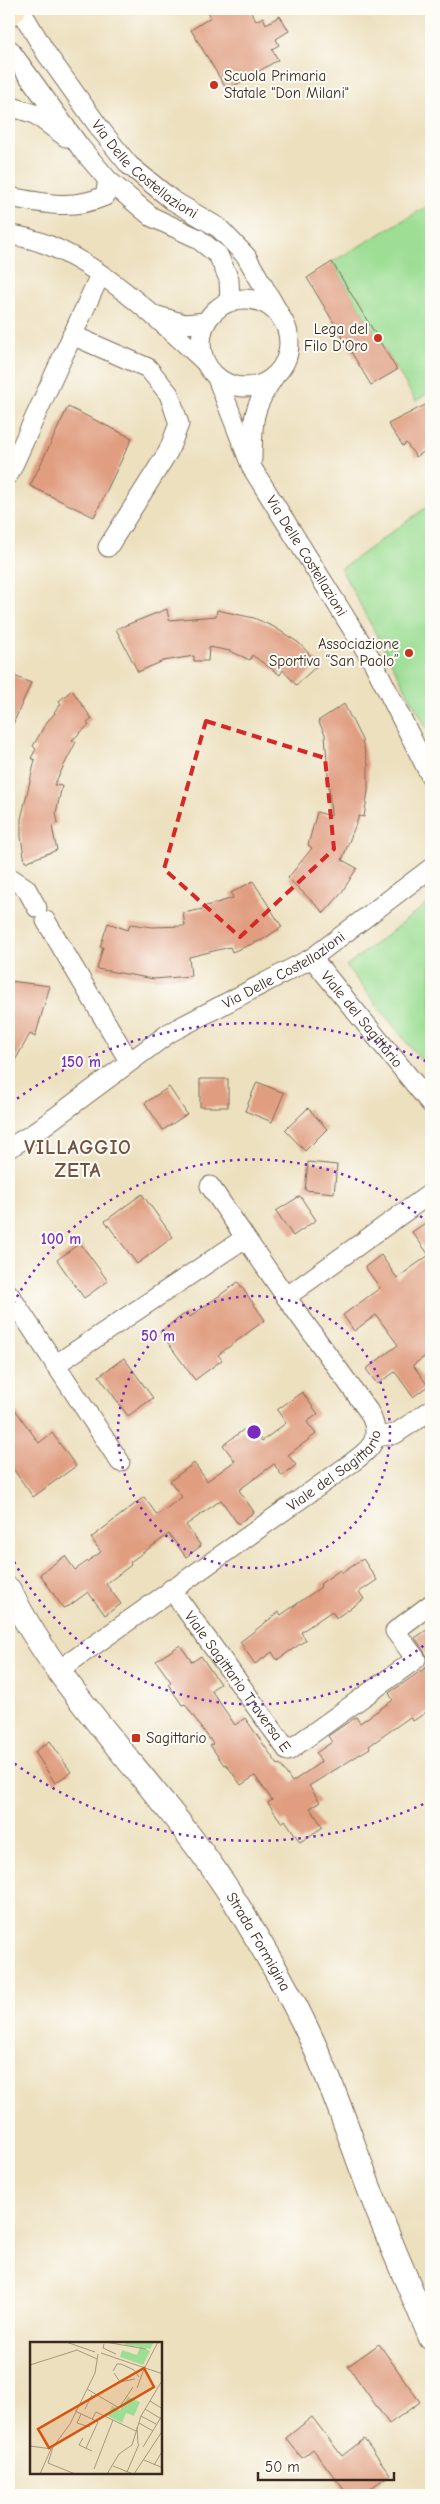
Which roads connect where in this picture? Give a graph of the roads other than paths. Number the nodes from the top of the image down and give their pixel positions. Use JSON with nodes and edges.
{"nodes":[{"id":1,"x":12,"y":9,"type":"edge"},
{"id":2,"x":20,"y":9,"type":"edge"},
{"id":3,"x":9,"y":12,"type":"edge"},
{"id":4,"x":9,"y":49,"type":"edge"},
{"id":5,"x":9,"y":106,"type":"edge"},
{"id":6,"x":80,"y":147,"type":"junction"},
{"id":7,"x":108,"y":180,"type":"junction"},
{"id":8,"x":9,"y":198,"type":"edge"},
{"id":9,"x":9,"y":235,"type":"edge"},
{"id":10,"x":100,"y":275,"type":"junction"},
{"id":11,"x":230,"y":302,"type":"junction"},
{"id":12,"x":152,"y":314,"type":"junction"},
{"id":13,"x":281,"y":317,"type":"junction"},
{"id":14,"x":206,"y":322,"type":"junction"},
{"id":15,"x":72,"y":335,"type":"junction"},
{"id":16,"x":204,"y":361,"type":"junction"},
{"id":17,"x":282,"y":367,"type":"junction"},
{"id":18,"x":217,"y":378,"type":"junction"},
{"id":19,"x":252,"y":468,"type":"junction"},
{"id":20,"x":9,"y":474,"type":"edge"},
{"id":21,"x":108,"y":546,"type":"dead end"},
{"id":22,"x":431,"y":777,"type":"edge"},
{"id":23,"x":431,"y":868,"type":"edge"},
{"id":24,"x":9,"y":877,"type":"edge"},
{"id":25,"x":312,"y":958,"type":"junction"},
{"id":26,"x":129,"y":1061,"type":"junction"},
{"id":27,"x":431,"y":1104,"type":"edge"},
{"id":28,"x":9,"y":1148,"type":"edge"},
{"id":29,"x":210,"y":1186,"type":"dead end"},
{"id":30,"x":431,"y":1193,"type":"edge"},
{"id":31,"x":245,"y":1238,"type":"junction"},
{"id":32,"x":9,"y":1294,"type":"edge"},
{"id":33,"x":286,"y":1297,"type":"junction"},
{"id":34,"x":55,"y":1365,"type":"junction"},
{"id":35,"x":431,"y":1410,"type":"edge"},
{"id":36,"x":376,"y":1438,"type":"junction"},
{"id":37,"x":120,"y":1462,"type":"dead end"},
{"id":38,"x":171,"y":1589,"type":"junction"},
{"id":39,"x":9,"y":1590,"type":"edge"},
{"id":40,"x":431,"y":1604,"type":"edge"},
{"id":41,"x":59,"y":1670,"type":"junction"},
{"id":42,"x":431,"y":2338,"type":"edge"}],
"edges":[{"from":1,"to":3,"type":"main road"},
{"from":2,"to":13,"type":"street","name":"Via Delle Costellazioni"},
{"from":4,"to":6,"type":"street","name":"Via Delle Costellazioni"},
{"from":5,"to":6,"type":"street","name":"Via Delle Costellazioni"},
{"from":6,"to":7,"type":"street","name":"Via Delle Costellazioni"},
{"from":7,"to":8,"type":"street"},
{"from":7,"to":11,"type":"street","name":"Via Delle Costellazioni"},
{"from":9,"to":10,"type":"street"},
{"from":10,"to":12,"type":"street"},
{"from":10,"to":15,"type":"street"},
{"from":11,"to":13,"type":"street"},
{"from":11,"to":14,"type":"street"},
{"from":12,"to":14,"type":"street"},
{"from":12,"to":16,"type":"street"},
{"from":13,"to":17,"type":"street"},
{"from":14,"to":16,"type":"street"},
{"from":15,"to":20,"type":"street"},
{"from":15,"to":21,"type":"street"},
{"from":16,"to":18,"type":"street"},
{"from":17,"to":18,"type":"street"},
{"from":17,"to":19,"type":"street"},
{"from":18,"to":19,"type":"street","name":"Via Delle Costellazioni"},
{"from":19,"to":22,"type":"street","name":"Via Delle Costellazioni"},
{"from":23,"to":25,"type":"street","name":"Via Delle Costellazioni"},
{"from":24,"to":26,"type":"street"},
{"from":25,"to":26,"type":"street","name":"Via Delle Costellazioni"},
{"from":25,"to":27,"type":"street","name":"Viale del Sagittario"},
{"from":26,"to":28,"type":"street","name":"Via Delle Costellazioni"},
{"from":29,"to":31,"type":"street","name":"Viale del Sagittario"},
{"from":30,"to":33,"type":"street"},
{"from":31,"to":33,"type":"street","name":"Viale del Sagittario"},
{"from":31,"to":34,"type":"street"},
{"from":32,"to":34,"type":"street"},
{"from":33,"to":36,"type":"street","name":"Viale del Sagittario"},
{"from":34,"to":37,"type":"street"},
{"from":35,"to":36,"type":"street"},
{"from":36,"to":38,"type":"street","name":"Viale del Sagittario"},
{"from":38,"to":40,"type":"street","name":"Viale Sagittario Traversa E"},
{"from":38,"to":41,"type":"street","name":"Viale del Sagittario"},
{"from":39,"to":41,"type":"street","name":"Strada Formigina"},
{"from":41,"to":42,"type":"street","name":"Strada Formigina"}]}
